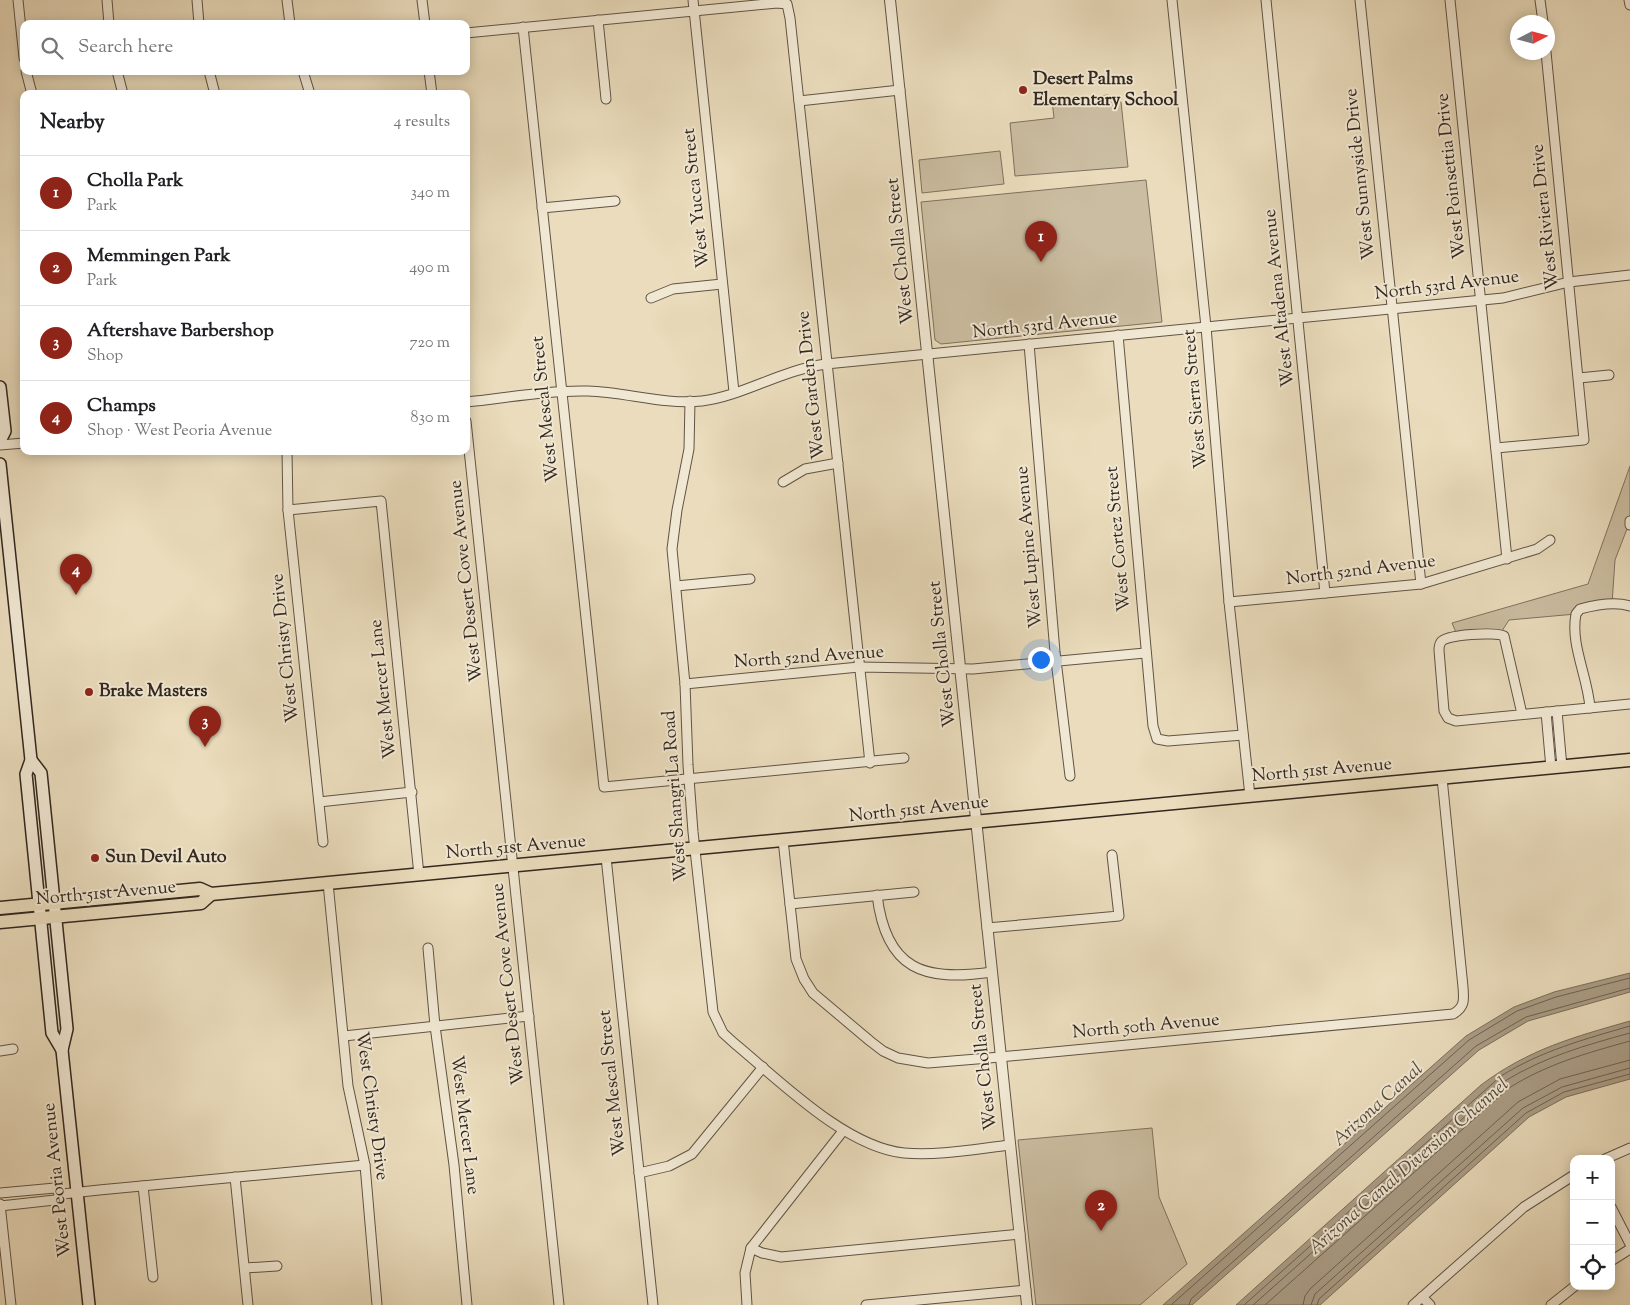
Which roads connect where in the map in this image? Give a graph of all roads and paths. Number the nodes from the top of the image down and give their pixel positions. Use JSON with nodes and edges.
{"nodes":[{"id":1,"x":18,"y":0,"type":"edge"},
{"id":2,"x":107,"y":0,"type":"edge"},
{"id":3,"x":197,"y":0,"type":"edge"},
{"id":4,"x":287,"y":0,"type":"edge"},
{"id":5,"x":422,"y":0,"type":"edge"},
{"id":6,"x":693,"y":0,"type":"edge"},
{"id":7,"x":890,"y":0,"type":"edge"},
{"id":8,"x":1172,"y":0,"type":"edge"},
{"id":9,"x":1266,"y":0,"type":"edge"},
{"id":10,"x":1360,"y":0,"type":"edge"},
{"id":11,"x":1450,"y":0,"type":"edge"},
{"id":12,"x":1540,"y":0,"type":"edge"},
{"id":13,"x":1630,"y":0,"type":"edge"},
{"id":14,"x":1630,"y":5,"type":"edge"},
{"id":15,"x":694,"y":11,"type":"junction"},
{"id":16,"x":1542,"y":15,"type":"edge"},
{"id":17,"x":20,"y":20,"type":"edge"},
{"id":18,"x":109,"y":20,"type":"edge"},
{"id":19,"x":199,"y":20,"type":"edge"},
{"id":20,"x":290,"y":20,"type":"edge"},
{"id":21,"x":424,"y":20,"type":"edge"},
{"id":22,"x":598,"y":20,"type":"junction"},
{"id":23,"x":523,"y":27,"type":"junction"},
{"id":24,"x":470,"y":33,"type":"edge"},
{"id":25,"x":1547,"y":60,"type":"edge"},
{"id":26,"x":27,"y":75,"type":"edge"},
{"id":27,"x":119,"y":75,"type":"edge"},
{"id":28,"x":210,"y":75,"type":"edge"},
{"id":29,"x":304,"y":75,"type":"edge"},
{"id":30,"x":430,"y":75,"type":"edge"},
{"id":31,"x":31,"y":90,"type":"edge"},
{"id":32,"x":122,"y":90,"type":"edge"},
{"id":33,"x":214,"y":90,"type":"edge"},
{"id":34,"x":309,"y":90,"type":"edge"},
{"id":35,"x":432,"y":90,"type":"edge"},
{"id":36,"x":900,"y":90,"type":"junction"},
{"id":37,"x":606,"y":99,"type":"dead end"},
{"id":38,"x":798,"y":101,"type":"junction"},
{"id":39,"x":615,"y":201,"type":"dead end"},
{"id":40,"x":542,"y":208,"type":"junction"},
{"id":41,"x":1630,"y":275,"type":"edge"},
{"id":42,"x":1569,"y":282,"type":"junction"},
{"id":43,"x":722,"y":284,"type":"junction"},
{"id":44,"x":651,"y":298,"type":"dead end"},
{"id":45,"x":1480,"y":300,"type":"junction"},
{"id":46,"x":1392,"y":309,"type":"junction"},
{"id":47,"x":1299,"y":318,"type":"junction"},
{"id":48,"x":1206,"y":327,"type":"junction"},
{"id":49,"x":1118,"y":335,"type":"junction"},
{"id":50,"x":1029,"y":344,"type":"junction"},
{"id":51,"x":928,"y":354,"type":"junction"},
{"id":52,"x":826,"y":364,"type":"junction"},
{"id":53,"x":1609,"y":375,"type":"dead end"},
{"id":54,"x":1579,"y":378,"type":"junction"},
{"id":55,"x":0,"y":388,"type":"edge"},
{"id":56,"x":561,"y":391,"type":"junction"},
{"id":57,"x":734,"y":392,"type":"junction"},
{"id":58,"x":690,"y":401,"type":"junction"},
{"id":59,"x":470,"y":402,"type":"edge"},
{"id":60,"x":0,"y":441,"type":"edge"},
{"id":61,"x":20,"y":443,"type":"edge"},
{"id":62,"x":0,"y":445,"type":"edge"},
{"id":63,"x":1496,"y":448,"type":"junction"},
{"id":64,"x":287,"y":455,"type":"edge"},
{"id":65,"x":470,"y":455,"type":"edge"},
{"id":66,"x":838,"y":463,"type":"junction"},
{"id":67,"x":0,"y":464,"type":"edge"},
{"id":68,"x":783,"y":482,"type":"dead end"},
{"id":69,"x":288,"y":510,"type":"junction"},
{"id":70,"x":1550,"y":540,"type":"dead end"},
{"id":71,"x":1507,"y":558,"type":"junction"},
{"id":72,"x":750,"y":579,"type":"dead end"},
{"id":73,"x":1421,"y":584,"type":"junction"},
{"id":74,"x":676,"y":586,"type":"junction"},
{"id":75,"x":1325,"y":593,"type":"junction"},
{"id":76,"x":1229,"y":602,"type":"junction"},
{"id":77,"x":1630,"y":606,"type":"edge"},
{"id":78,"x":1145,"y":653,"type":"junction"},
{"id":79,"x":1056,"y":662,"type":"junction"},
{"id":80,"x":859,"y":667,"type":"junction"},
{"id":81,"x":960,"y":670,"type":"junction"},
{"id":82,"x":685,"y":684,"type":"junction"},
{"id":83,"x":1630,"y":704,"type":"edge"},
{"id":84,"x":1590,"y":708,"type":"junction"},
{"id":85,"x":1557,"y":711,"type":"junction"},
{"id":86,"x":1546,"y":712,"type":"junction"},
{"id":87,"x":1522,"y":714,"type":"junction"},
{"id":88,"x":1243,"y":735,"type":"junction"},
{"id":89,"x":904,"y":758,"type":"dead end"},
{"id":90,"x":31,"y":760,"type":"junction"},
{"id":91,"x":1630,"y":760,"type":"edge"},
{"id":92,"x":870,"y":763,"type":"junction"},
{"id":93,"x":1557,"y":767,"type":"junction"},
{"id":94,"x":1070,"y":776,"type":"dead end"},
{"id":95,"x":1442,"y":778,"type":"junction"},
{"id":96,"x":689,"y":779,"type":"junction"},
{"id":97,"x":412,"y":792,"type":"junction"},
{"id":98,"x":1250,"y":796,"type":"junction"},
{"id":99,"x":318,"y":802,"type":"junction"},
{"id":100,"x":976,"y":822,"type":"junction"},
{"id":101,"x":784,"y":840,"type":"junction"},
{"id":102,"x":323,"y":842,"type":"dead end"},
{"id":103,"x":694,"y":848,"type":"junction"},
{"id":104,"x":1112,"y":855,"type":"dead end"},
{"id":105,"x":606,"y":857,"type":"junction"},
{"id":106,"x":512,"y":865,"type":"junction"},
{"id":107,"x":419,"y":875,"type":"junction"},
{"id":108,"x":328,"y":883,"type":"junction"},
{"id":109,"x":914,"y":892,"type":"dead end"},
{"id":110,"x":211,"y":894,"type":"junction"},
{"id":111,"x":877,"y":896,"type":"junction"},
{"id":112,"x":54,"y":903,"type":"junction"},
{"id":113,"x":38,"y":904,"type":"junction"},
{"id":114,"x":790,"y":904,"type":"junction"},
{"id":115,"x":0,"y":908,"type":"edge"},
{"id":116,"x":55,"y":916,"type":"junction"},
{"id":117,"x":40,"y":918,"type":"junction"},
{"id":118,"x":0,"y":922,"type":"edge"},
{"id":119,"x":987,"y":928,"type":"junction"},
{"id":120,"x":428,"y":948,"type":"dead end"},
{"id":121,"x":992,"y":972,"type":"junction"},
{"id":122,"x":530,"y":1016,"type":"junction"},
{"id":123,"x":435,"y":1026,"type":"junction"},
{"id":124,"x":344,"y":1036,"type":"junction"},
{"id":125,"x":13,"y":1049,"type":"dead end"},
{"id":126,"x":62,"y":1050,"type":"junction"},
{"id":127,"x":0,"y":1051,"type":"edge"},
{"id":128,"x":1001,"y":1057,"type":"junction"},
{"id":129,"x":764,"y":1067,"type":"junction"},
{"id":130,"x":843,"y":1131,"type":"junction"},
{"id":131,"x":1010,"y":1145,"type":"junction"},
{"id":132,"x":1630,"y":1148,"type":"edge"},
{"id":133,"x":1614,"y":1155,"type":"edge"},
{"id":134,"x":365,"y":1165,"type":"junction"},
{"id":135,"x":639,"y":1173,"type":"junction"},
{"id":136,"x":235,"y":1177,"type":"junction"},
{"id":137,"x":1570,"y":1178,"type":"edge"},
{"id":138,"x":143,"y":1186,"type":"junction"},
{"id":139,"x":77,"y":1192,"type":"junction"},
{"id":140,"x":0,"y":1194,"type":"edge"},
{"id":141,"x":63,"y":1194,"type":"junction"},
{"id":142,"x":0,"y":1205,"type":"edge"},
{"id":143,"x":1615,"y":1215,"type":"edge"},
{"id":144,"x":1020,"y":1234,"type":"junction"},
{"id":145,"x":1630,"y":1244,"type":"edge"},
{"id":146,"x":751,"y":1248,"type":"junction"},
{"id":147,"x":1630,"y":1249,"type":"edge"},
{"id":148,"x":1615,"y":1258,"type":"edge"},
{"id":149,"x":278,"y":1266,"type":"dead end"},
{"id":150,"x":245,"y":1268,"type":"junction"},
{"id":151,"x":153,"y":1276,"type":"dead end"},
{"id":152,"x":1026,"y":1290,"type":"junction"},
{"id":153,"x":1570,"y":1290,"type":"edge"},
{"id":154,"x":1422,"y":1297,"type":"junction"},
{"id":155,"x":11,"y":1305,"type":"edge"},
{"id":156,"x":89,"y":1305,"type":"edge"},
{"id":157,"x":248,"y":1305,"type":"edge"},
{"id":158,"x":378,"y":1305,"type":"edge"},
{"id":159,"x":467,"y":1305,"type":"edge"},
{"id":160,"x":559,"y":1305,"type":"edge"},
{"id":161,"x":653,"y":1305,"type":"edge"},
{"id":162,"x":747,"y":1305,"type":"edge"},
{"id":163,"x":866,"y":1305,"type":"edge"},
{"id":164,"x":1027,"y":1305,"type":"edge"},
{"id":165,"x":1413,"y":1305,"type":"edge"},
{"id":166,"x":1430,"y":1305,"type":"edge"},
{"id":167,"x":1552,"y":1305,"type":"edge"}],
"edges":[{"from":1,"to":17,"type":"street"},
{"from":2,"to":18,"type":"street"},
{"from":3,"to":19,"type":"street"},
{"from":4,"to":20,"type":"street"},
{"from":5,"to":21,"type":"street"},
{"from":6,"to":15,"type":"street","name":"West Yucca Street"},
{"from":7,"to":36,"type":"street","name":"West Cholla Street"},
{"from":8,"to":48,"type":"street","name":"West Sierra Street"},
{"from":9,"to":47,"type":"street","name":"West Altadena Avenue"},
{"from":10,"to":46,"type":"street","name":"West Sunnyside Drive"},
{"from":11,"to":45,"type":"street","name":"West Poinsettia Drive"},
{"from":12,"to":16,"type":"street"},
{"from":13,"to":14,"type":"street"},
{"from":15,"to":22,"type":"street"},
{"from":15,"to":38,"type":"street","name":"West Garden Drive"},
{"from":15,"to":43,"type":"street","name":"West Yucca Street"},
{"from":22,"to":23,"type":"street"},
{"from":22,"to":37,"type":"street"},
{"from":23,"to":24,"type":"street"},
{"from":23,"to":40,"type":"street","name":"West Mescal Street"},
{"from":25,"to":42,"type":"street","name":"West Riviera Drive"},
{"from":26,"to":31,"type":"street"},
{"from":27,"to":32,"type":"street"},
{"from":28,"to":33,"type":"street"},
{"from":29,"to":34,"type":"street"},
{"from":30,"to":35,"type":"street"},
{"from":36,"to":38,"type":"street"},
{"from":36,"to":51,"type":"street","name":"West Cholla Street"},
{"from":38,"to":52,"type":"street","name":"West Garden Drive"},
{"from":39,"to":40,"type":"street"},
{"from":40,"to":56,"type":"street","name":"West Mescal Street"},
{"from":41,"to":42,"type":"street","name":"North 53rd Avenue"},
{"from":42,"to":45,"type":"street","name":"North 53rd Avenue"},
{"from":42,"to":54,"type":"street","name":"West Riviera Drive"},
{"from":43,"to":44,"type":"street"},
{"from":43,"to":57,"type":"street","name":"West Yucca Street"},
{"from":45,"to":46,"type":"street","name":"North 53rd Avenue"},
{"from":45,"to":63,"type":"street","name":"West Poinsettia Drive"},
{"from":46,"to":47,"type":"street","name":"North 53rd Avenue"},
{"from":46,"to":73,"type":"street","name":"West Sunnyside Drive"},
{"from":47,"to":48,"type":"street","name":"North 53rd Avenue"},
{"from":47,"to":75,"type":"street","name":"West Altadena Avenue"},
{"from":48,"to":49,"type":"street","name":"North 53rd Avenue"},
{"from":48,"to":76,"type":"street","name":"West Sierra Street"},
{"from":49,"to":50,"type":"street","name":"North 53rd Avenue"},
{"from":49,"to":78,"type":"street","name":"West Cortez Street"},
{"from":50,"to":51,"type":"street","name":"North 53rd Avenue"},
{"from":50,"to":79,"type":"street","name":"West Lupine Avenue"},
{"from":51,"to":52,"type":"street","name":"North 53rd Avenue"},
{"from":51,"to":81,"type":"street","name":"West Cholla Street"},
{"from":52,"to":57,"type":"street","name":"North 53rd Avenue"},
{"from":52,"to":66,"type":"street","name":"West Garden Drive"},
{"from":53,"to":54,"type":"street"},
{"from":54,"to":63,"type":"street","name":"West Riviera Drive"},
{"from":55,"to":60,"type":"main road"},
{"from":56,"to":58,"type":"street","name":"North 53rd Avenue"},
{"from":56,"to":59,"type":"street","name":"North 53rd Avenue"},
{"from":56,"to":96,"type":"street","name":"West Mescal Street"},
{"from":57,"to":58,"type":"street","name":"North 53rd Avenue"},
{"from":58,"to":74,"type":"street","name":"West Shangri La Road"},
{"from":61,"to":62,"type":"street"},
{"from":63,"to":71,"type":"street","name":"West Poinsettia Drive"},
{"from":64,"to":69,"type":"street","name":"West Christy Drive"},
{"from":65,"to":106,"type":"street","name":"West Desert Cove Avenue"},
{"from":66,"to":68,"type":"street"},
{"from":66,"to":80,"type":"street","name":"West Garden Drive"},
{"from":67,"to":90,"type":"main road","name":"West Peoria Avenue"},
{"from":69,"to":97,"type":"street","name":"West Mercer Lane"},
{"from":69,"to":99,"type":"street","name":"West Christy Drive"},
{"from":70,"to":71,"type":"street","name":"North 52nd Avenue"},
{"from":71,"to":73,"type":"street","name":"North 52nd Avenue"},
{"from":72,"to":74,"type":"street"},
{"from":73,"to":75,"type":"street","name":"North 52nd Avenue"},
{"from":74,"to":82,"type":"street","name":"West Shangri La Road"},
{"from":75,"to":76,"type":"street","name":"North 52nd Avenue"},
{"from":76,"to":88,"type":"street","name":"West Sierra Street"},
{"from":77,"to":84,"type":"street"},
{"from":78,"to":79,"type":"street","name":"North 52nd Avenue"},
{"from":78,"to":88,"type":"street","name":"West Cortez Street"},
{"from":79,"to":81,"type":"street","name":"North 52nd Avenue"},
{"from":79,"to":94,"type":"street","name":"West Lupine Avenue"},
{"from":80,"to":81,"type":"street","name":"North 52nd Avenue"},
{"from":80,"to":82,"type":"street","name":"North 52nd Avenue"},
{"from":80,"to":92,"type":"street","name":"West Garden Drive"},
{"from":81,"to":100,"type":"street","name":"West Cholla Street"},
{"from":82,"to":96,"type":"street","name":"West Shangri La Road"},
{"from":83,"to":84,"type":"street"},
{"from":84,"to":85,"type":"street"},
{"from":85,"to":86,"type":"street"},
{"from":85,"to":93,"type":"street"},
{"from":86,"to":87,"type":"street"},
{"from":86,"to":93,"type":"street"},
{"from":87,"to":87,"type":"street"},
{"from":88,"to":98,"type":"street","name":"West Sierra Street"},
{"from":89,"to":92,"type":"street"},
{"from":90,"to":112,"type":"main road","name":"West Peoria Avenue"},
{"from":90,"to":113,"type":"main road","name":"West Peoria Avenue"},
{"from":91,"to":93,"type":"main road","name":"North 51st Avenue"},
{"from":92,"to":96,"type":"street"},
{"from":93,"to":95,"type":"main road","name":"North 51st Avenue"},
{"from":95,"to":98,"type":"main road","name":"North 51st Avenue"},
{"from":95,"to":128,"type":"street","name":"North 50th Avenue"},
{"from":96,"to":103,"type":"street","name":"West Shangri La Road"},
{"from":97,"to":99,"type":"street"},
{"from":97,"to":107,"type":"street","name":"West Mercer Lane"},
{"from":98,"to":100,"type":"main road","name":"North 51st Avenue"},
{"from":99,"to":102,"type":"street","name":"West Christy Drive"},
{"from":100,"to":101,"type":"main road","name":"North 51st Avenue"},
{"from":100,"to":119,"type":"street","name":"West Cholla Street"},
{"from":101,"to":103,"type":"main road","name":"North 51st Avenue"},
{"from":101,"to":114,"type":"street"},
{"from":103,"to":105,"type":"main road","name":"North 51st Avenue"},
{"from":103,"to":129,"type":"street","name":"West Shangri La Road"},
{"from":104,"to":119,"type":"street"},
{"from":105,"to":106,"type":"main road","name":"North 51st Avenue"},
{"from":105,"to":135,"type":"street","name":"West Mescal Street"},
{"from":106,"to":107,"type":"main road","name":"North 51st Avenue"},
{"from":106,"to":122,"type":"street","name":"West Desert Cove Avenue"},
{"from":107,"to":108,"type":"main road","name":"North 51st Avenue"},
{"from":108,"to":110,"type":"main road","name":"North 51st Avenue"},
{"from":108,"to":124,"type":"street","name":"West Christy Drive"},
{"from":109,"to":111,"type":"street"},
{"from":110,"to":112,"type":"main road","name":"North 51st Avenue"},
{"from":110,"to":116,"type":"main road","name":"North 51st Avenue"},
{"from":111,"to":114,"type":"street"},
{"from":111,"to":121,"type":"street"},
{"from":112,"to":113,"type":"main road","name":"North 51st Avenue"},
{"from":112,"to":116,"type":"main road","name":"West Peoria Avenue"},
{"from":113,"to":115,"type":"main road","name":"North 51st Avenue"},
{"from":113,"to":117,"type":"main road","name":"West Peoria Avenue"},
{"from":114,"to":128,"type":"street","name":"North 50th Avenue"},
{"from":116,"to":117,"type":"main road","name":"North 51st Avenue"},
{"from":116,"to":126,"type":"main road","name":"West Peoria Avenue"},
{"from":117,"to":118,"type":"main road","name":"North 51st Avenue"},
{"from":117,"to":126,"type":"main road","name":"West Peoria Avenue"},
{"from":119,"to":121,"type":"street","name":"West Cholla Street"},
{"from":120,"to":123,"type":"street","name":"West Mercer Lane"},
{"from":121,"to":128,"type":"street","name":"West Cholla Street"},
{"from":122,"to":123,"type":"street"},
{"from":122,"to":160,"type":"street","name":"West Desert Cove Avenue"},
{"from":123,"to":124,"type":"street"},
{"from":123,"to":159,"type":"street","name":"West Mercer Lane"},
{"from":124,"to":134,"type":"street","name":"West Christy Drive"},
{"from":125,"to":127,"type":"street"},
{"from":126,"to":139,"type":"main road","name":"West Peoria Avenue"},
{"from":128,"to":131,"type":"street","name":"West Cholla Street"},
{"from":129,"to":130,"type":"street","name":"West Shangri La Road"},
{"from":129,"to":135,"type":"street"},
{"from":130,"to":131,"type":"street","name":"West Shangri La Road"},
{"from":130,"to":146,"type":"street"},
{"from":131,"to":144,"type":"street","name":"West Cholla Street"},
{"from":132,"to":133,"type":"street"},
{"from":134,"to":136,"type":"street"},
{"from":134,"to":158,"type":"street","name":"West Christy Drive"},
{"from":135,"to":161,"type":"street","name":"West Mescal Street"},
{"from":136,"to":138,"type":"street"},
{"from":136,"to":150,"type":"street"},
{"from":137,"to":154,"type":"street"},
{"from":138,"to":139,"type":"street"},
{"from":138,"to":151,"type":"street"},
{"from":139,"to":141,"type":"street"},
{"from":139,"to":156,"type":"main road","name":"West Peoria Avenue"},
{"from":140,"to":141,"type":"street"},
{"from":141,"to":142,"type":"street"},
{"from":142,"to":155,"type":"street"},
{"from":143,"to":145,"type":"street"},
{"from":144,"to":146,"type":"street"},
{"from":144,"to":152,"type":"street","name":"West Cholla Street"},
{"from":146,"to":162,"type":"street"},
{"from":147,"to":148,"type":"street"},
{"from":149,"to":150,"type":"street"},
{"from":150,"to":157,"type":"street"},
{"from":152,"to":163,"type":"street"},
{"from":152,"to":164,"type":"street","name":"West Cholla Street"},
{"from":153,"to":167,"type":"street"},
{"from":154,"to":165,"type":"street"},
{"from":154,"to":166,"type":"street"}]}
